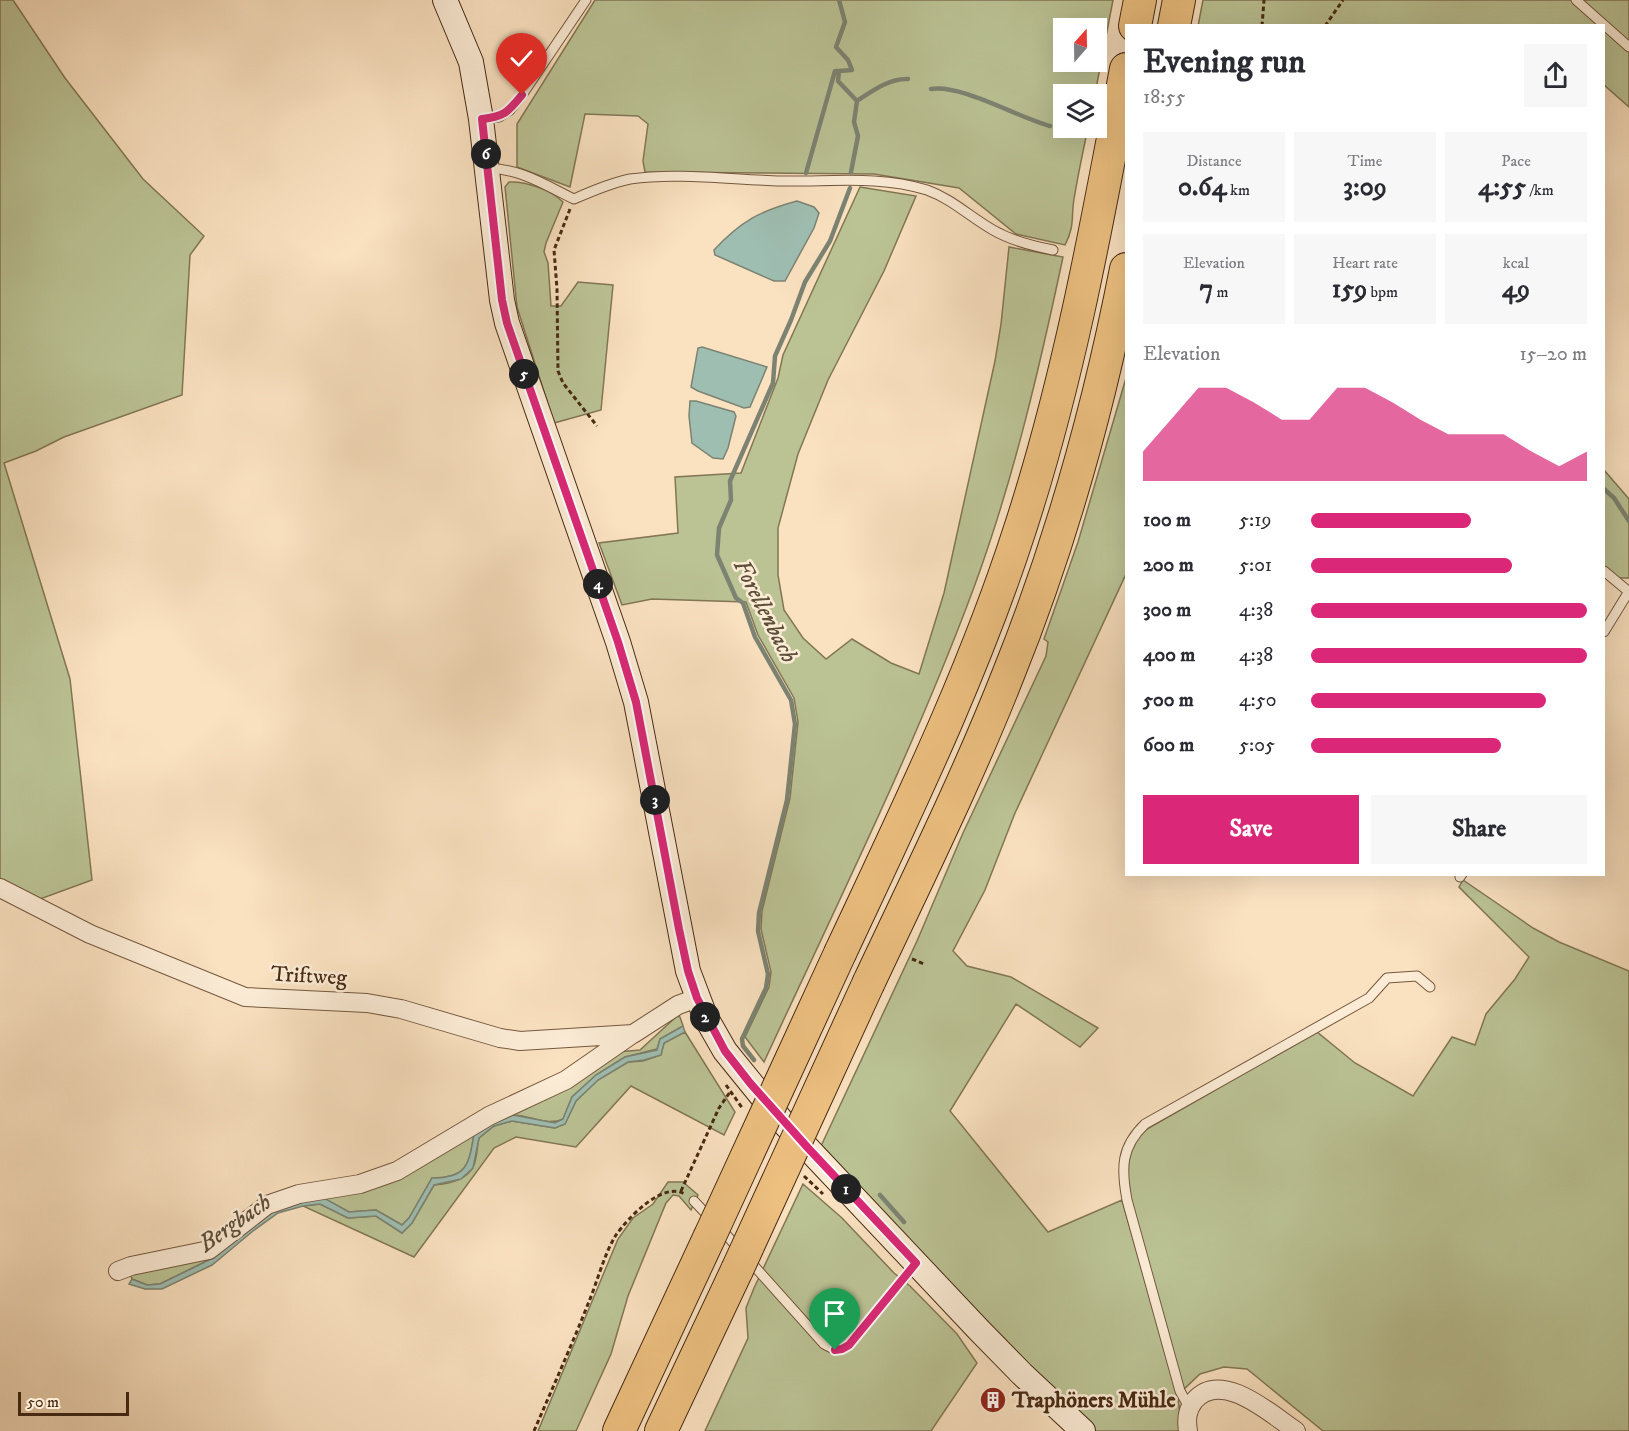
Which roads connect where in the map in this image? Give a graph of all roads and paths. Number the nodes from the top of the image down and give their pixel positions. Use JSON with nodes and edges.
{"nodes":[{"id":1,"x":445,"y":0,"type":"edge"},
{"id":2,"x":586,"y":0,"type":"edge"},
{"id":3,"x":1140,"y":0,"type":"edge"},
{"id":4,"x":1179,"y":0,"type":"edge"},
{"id":5,"x":1264,"y":0,"type":"edge"},
{"id":6,"x":1343,"y":0,"type":"edge"},
{"id":7,"x":1576,"y":0,"type":"edge"},
{"id":8,"x":1135,"y":24,"type":"edge"},
{"id":9,"x":1174,"y":24,"type":"edge"},
{"id":10,"x":1262,"y":24,"type":"edge"},
{"id":11,"x":1326,"y":24,"type":"edge"},
{"id":12,"x":1603,"y":24,"type":"edge"},
{"id":13,"x":1605,"y":26,"type":"edge"},
{"id":14,"x":1629,"y":47,"type":"edge"},
{"id":15,"x":1125,"y":74,"type":"edge"},
{"id":16,"x":482,"y":119,"type":"junction"},
{"id":17,"x":487,"y":169,"type":"junction"},
{"id":18,"x":574,"y":199,"type":"junction"},
{"id":19,"x":1053,"y":250,"type":"dead end"},
{"id":20,"x":1125,"y":273,"type":"edge"},
{"id":21,"x":597,"y":426,"type":"dead end"},
{"id":22,"x":1605,"y":572,"type":"edge"},
{"id":23,"x":1629,"y":591,"type":"edge"},
{"id":24,"x":1605,"y":630,"type":"edge"},
{"id":25,"x":0,"y":888,"type":"edge"},
{"id":26,"x":912,"y":959,"type":"dead end"},
{"id":27,"x":924,"y":964,"type":"dead end"},
{"id":28,"x":1430,"y":987,"type":"dead end"},
{"id":29,"x":697,"y":998,"type":"junction"},
{"id":30,"x":633,"y":1034,"type":"junction"},
{"id":31,"x":730,"y":1092,"type":"dead end"},
{"id":32,"x":681,"y":1191,"type":"junction"},
{"id":33,"x":694,"y":1201,"type":"joint"},
{"id":34,"x":916,"y":1263,"type":"junction"},
{"id":35,"x":118,"y":1271,"type":"dead end"},
{"id":36,"x":1189,"y":1407,"type":"junction"},
{"id":37,"x":534,"y":1431,"type":"edge"},
{"id":38,"x":619,"y":1431,"type":"edge"},
{"id":39,"x":661,"y":1431,"type":"edge"},
{"id":40,"x":1083,"y":1431,"type":"edge"},
{"id":41,"x":1188,"y":1431,"type":"edge"},
{"id":42,"x":1296,"y":1431,"type":"edge"}],
"edges":[{"from":1,"to":16,"type":"main road"},
{"from":2,"to":16,"type":"lane"},
{"from":3,"to":8,"type":"highway"},
{"from":4,"to":9,"type":"highway"},
{"from":5,"to":10,"type":"path"},
{"from":6,"to":11,"type":"path"},
{"from":7,"to":12,"type":"lane"},
{"from":13,"to":14,"type":"lane"},
{"from":15,"to":38,"type":"highway","bridge":true},
{"from":16,"to":17,"type":"main road"},
{"from":17,"to":18,"type":"lane"},
{"from":17,"to":29,"type":"main road"},
{"from":18,"to":19,"type":"lane"},
{"from":18,"to":21,"type":"path"},
{"from":20,"to":39,"type":"highway","bridge":true},
{"from":22,"to":23,"type":"lane"},
{"from":23,"to":24,"type":"lane"},
{"from":25,"to":30,"type":"street","name":"Triftweg"},
{"from":26,"to":27,"type":"path"},
{"from":28,"to":36,"type":"lane"},
{"from":29,"to":30,"type":"street","name":"Triftweg"},
{"from":29,"to":34,"type":"main road"},
{"from":30,"to":35,"type":"street","name":"Triftweg"},
{"from":31,"to":32,"type":"path"},
{"from":32,"to":33,"type":"path"},
{"from":32,"to":37,"type":"path"},
{"from":33,"to":34,"type":"lane"},
{"from":34,"to":40,"type":"main road"},
{"from":36,"to":41,"type":"street"},
{"from":36,"to":42,"type":"street"}]}
